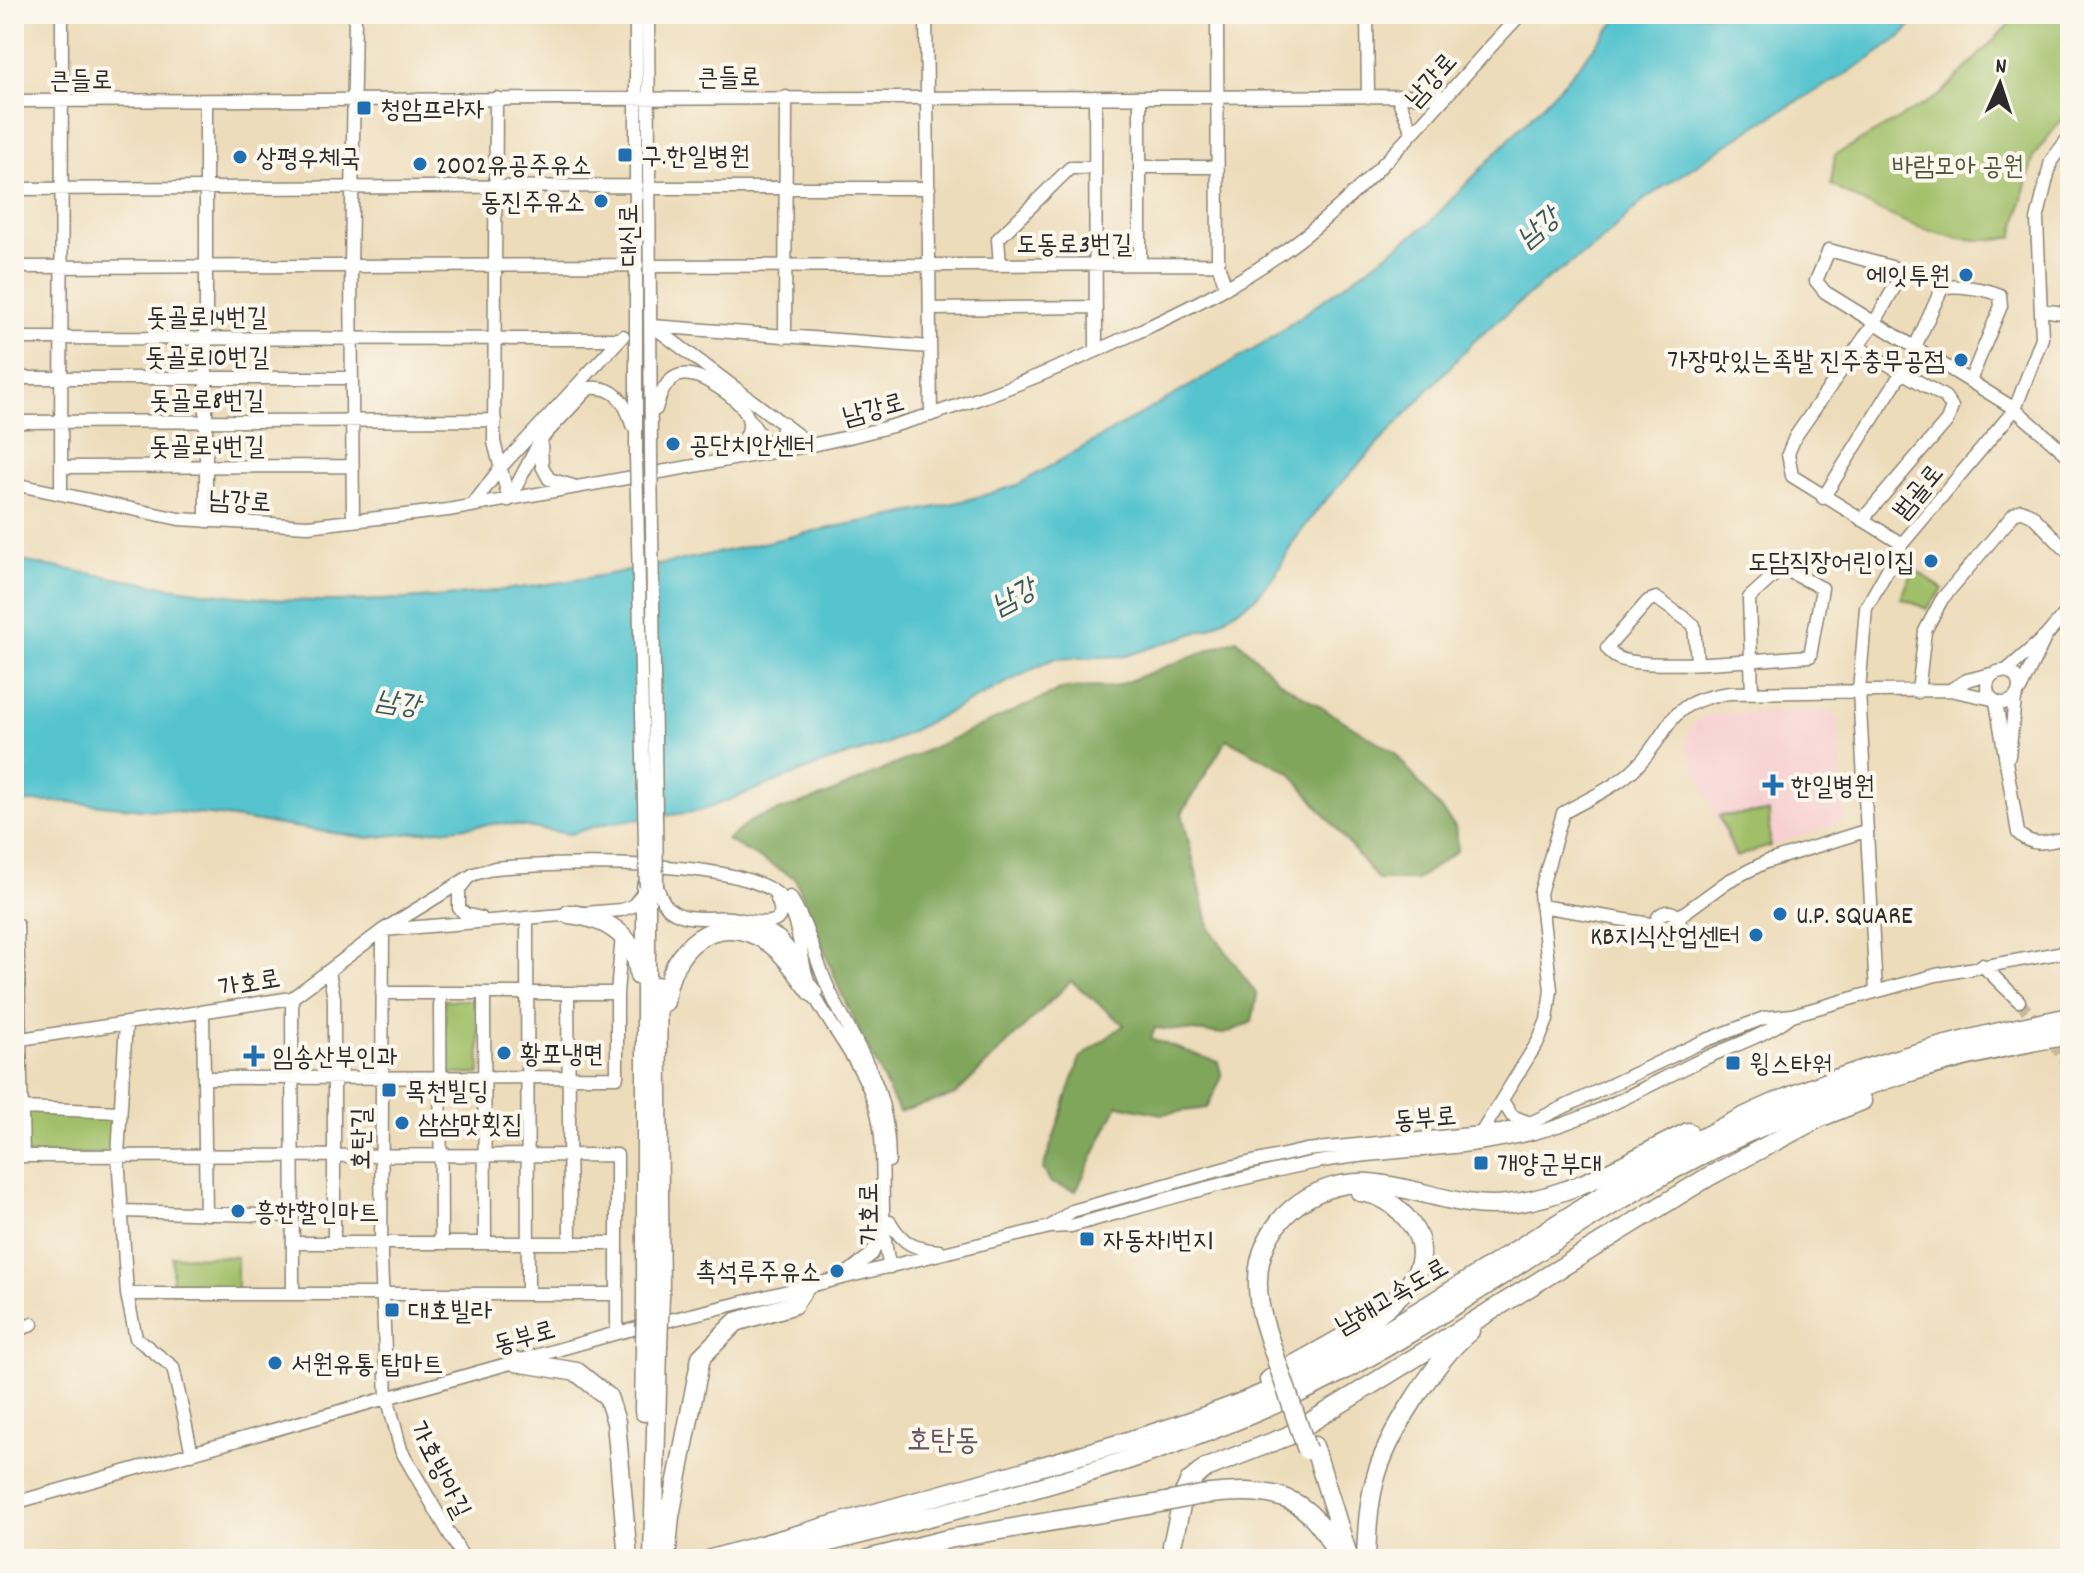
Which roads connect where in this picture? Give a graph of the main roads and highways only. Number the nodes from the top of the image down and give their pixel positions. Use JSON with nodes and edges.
{"nodes":[{"id":1,"x":652,"y":887,"type":"road end"},
{"id":2,"x":569,"y":914,"type":"road end"},
{"id":3,"x":813,"y":993,"type":"road end"},
{"id":4,"x":2070,"y":1017,"type":"edge"},
{"id":5,"x":2070,"y":1035,"type":"edge"},
{"id":6,"x":1991,"y":1051,"type":"junction"},
{"id":7,"x":652,"y":1054,"type":"junction"},
{"id":8,"x":1729,"y":1124,"type":"junction"},
{"id":9,"x":1554,"y":1270,"type":"junction"},
{"id":10,"x":805,"y":1287,"type":"road end"},
{"id":11,"x":1281,"y":1360,"type":"junction"},
{"id":12,"x":516,"y":1362,"type":"road end"},
{"id":13,"x":1236,"y":1405,"type":"junction"},
{"id":14,"x":1311,"y":1448,"type":"junction"},
{"id":15,"x":921,"y":1545,"type":"junction"},
{"id":16,"x":1172,"y":1545,"type":"dead end"},
{"id":17,"x":650,"y":1557,"type":"edge"},
{"id":18,"x":711,"y":1559,"type":"edge"},
{"id":19,"x":761,"y":1559,"type":"edge"},
{"id":20,"x":868,"y":1559,"type":"edge"},
{"id":21,"x":896,"y":1559,"type":"edge"},
{"id":22,"x":1340,"y":1559,"type":"edge"},
{"id":23,"x":1349,"y":1559,"type":"edge"},
{"id":24,"x":1366,"y":1559,"type":"edge"}],
"edges":[{"from":1,"to":7,"type":"highway"},
{"from":2,"to":7,"type":"highway"},
{"from":3,"to":7,"type":"highway"},
{"from":4,"to":8,"type":"highway","name":"남해고속도로"},
{"from":5,"to":6,"type":"highway","name":"남해고속도로"},
{"from":6,"to":9,"type":"highway"},
{"from":6,"to":19,"type":"highway","name":"남해고속도로"},
{"from":7,"to":17,"type":"highway","bridge":true},
{"from":8,"to":11,"type":"highway"},
{"from":8,"to":13,"type":"highway","name":"남해고속도로"},
{"from":9,"to":16,"type":"highway"},
{"from":9,"to":24,"type":"highway"},
{"from":10,"to":17,"type":"highway"},
{"from":11,"to":13,"type":"highway"},
{"from":11,"to":14,"type":"highway","bridge":true},
{"from":12,"to":17,"type":"highway"},
{"from":13,"to":18,"type":"highway","name":"남해고속도로"},
{"from":14,"to":22,"type":"highway"},
{"from":14,"to":23,"type":"highway"},
{"from":15,"to":20,"type":"highway"},
{"from":15,"to":21,"type":"highway"},
{"from":15,"to":22,"type":"highway","bridge":true}]}
